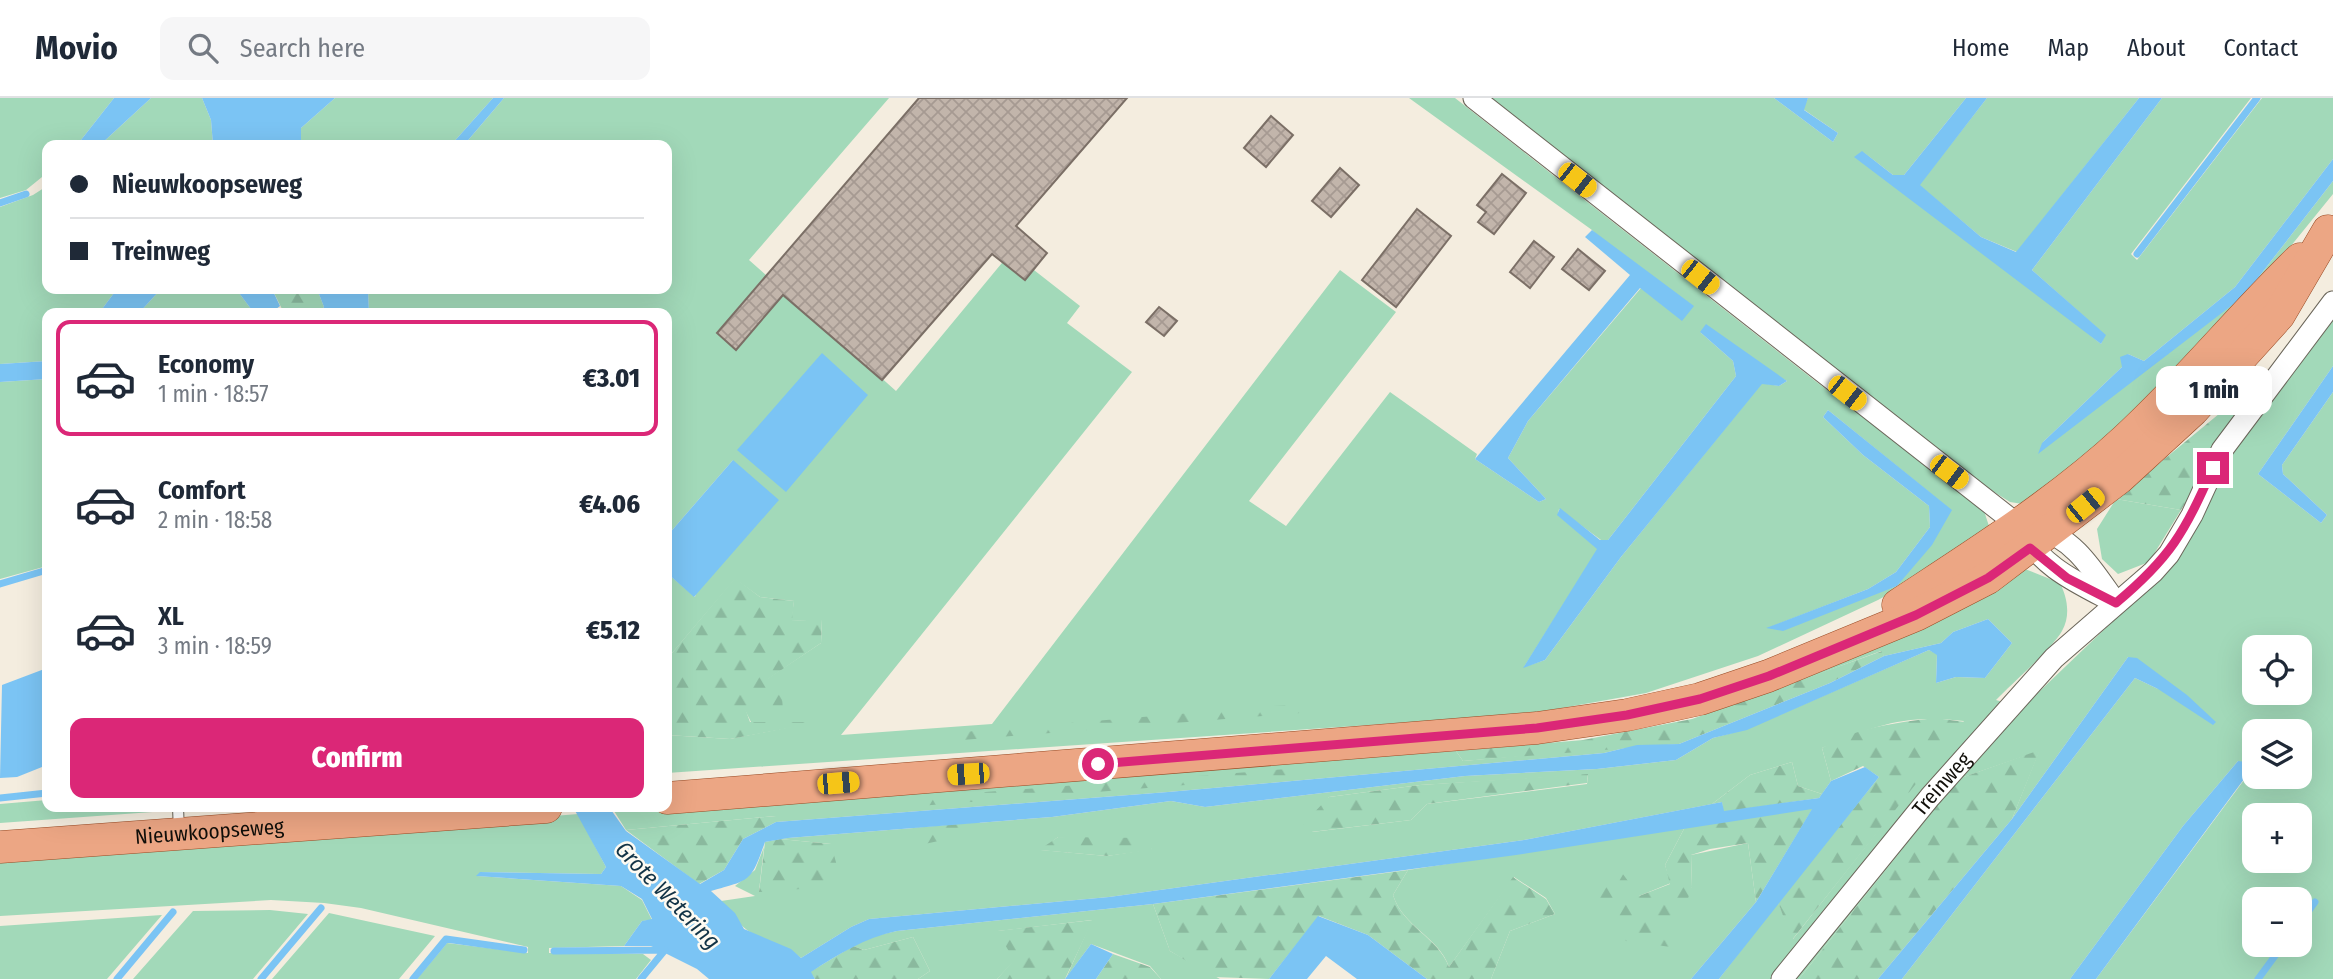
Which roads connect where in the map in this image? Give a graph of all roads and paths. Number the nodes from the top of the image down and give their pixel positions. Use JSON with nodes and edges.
{"nodes":[{"id":1,"x":1474,"y":98,"type":"edge"},
{"id":2,"x":2331,"y":228,"type":"edge"},
{"id":3,"x":2333,"y":302,"type":"edge"},
{"id":4,"x":2033,"y":535,"type":"junction"},
{"id":5,"x":2116,"y":603,"type":"junction"},
{"id":6,"x":672,"y":798,"type":"edge"},
{"id":7,"x":415,"y":812,"type":"edge"},
{"id":8,"x":179,"y":821,"type":"edge"},
{"id":9,"x":0,"y":847,"type":"edge"},
{"id":10,"x":1782,"y":979,"type":"edge"}],
"edges":[{"from":1,"to":4,"type":"street"},
{"from":2,"to":4,"type":"main road"},
{"from":3,"to":5,"type":"street","name":"Treinweg"},
{"from":4,"to":5,"type":"street"},
{"from":4,"to":6,"type":"main road"},
{"from":5,"to":10,"type":"street","name":"Treinweg"},
{"from":7,"to":8,"type":"main road","name":"Nieuwkoopseweg"},
{"from":8,"to":9,"type":"main road","name":"Nieuwkoopseweg"}]}
